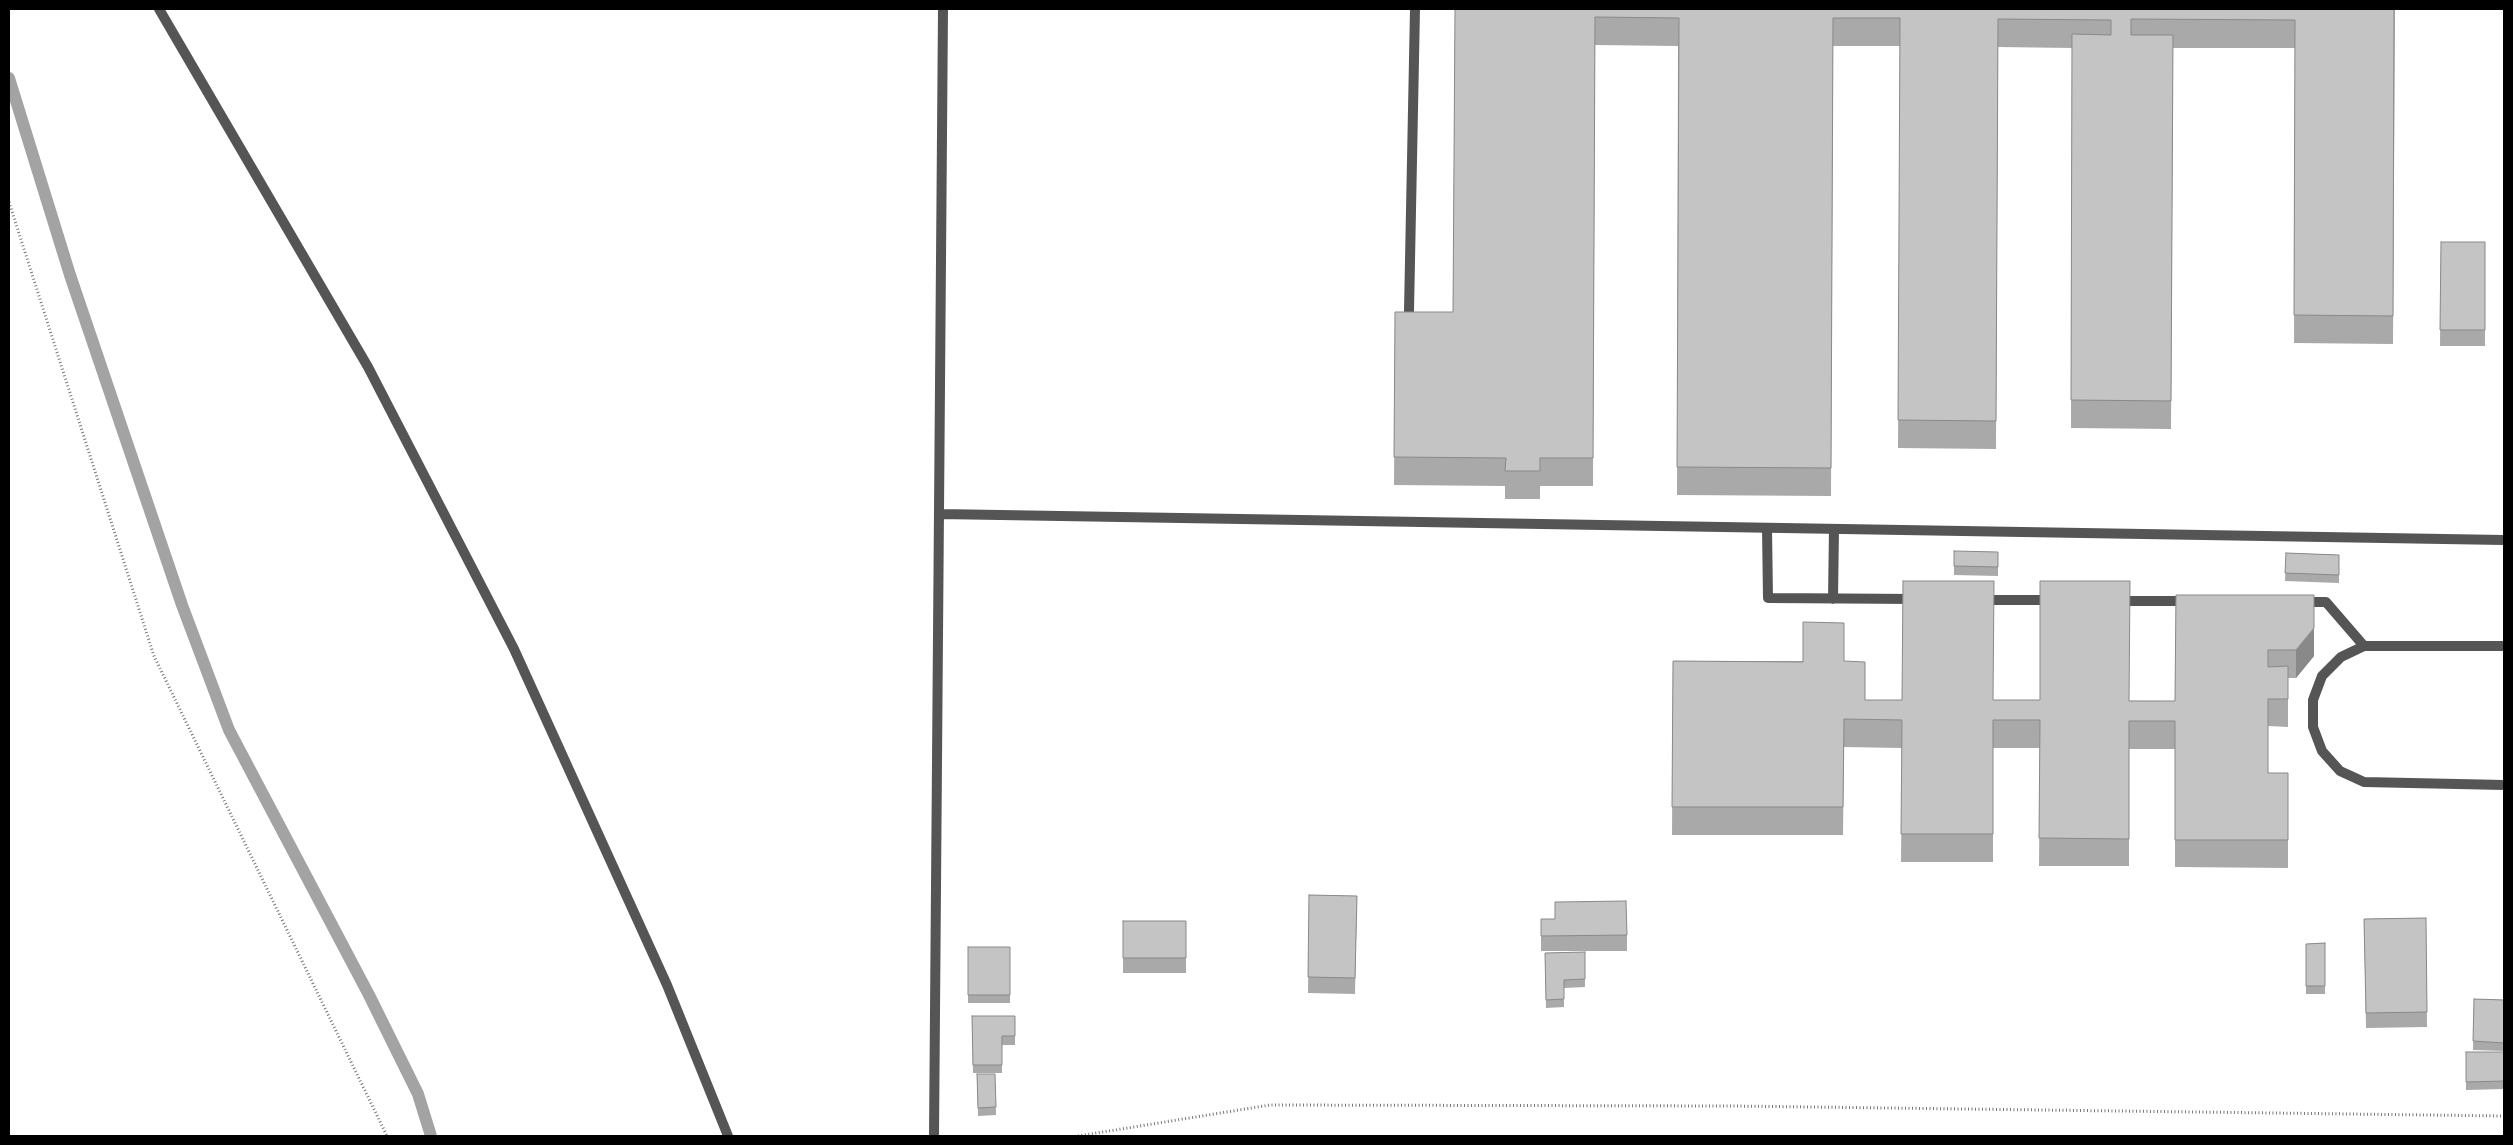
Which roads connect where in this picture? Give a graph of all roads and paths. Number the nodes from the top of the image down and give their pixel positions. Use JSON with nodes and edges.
{"nodes":[{"id":1,"x":160,"y":9,"type":"edge"},
{"id":2,"x":944,"y":9,"type":"edge"},
{"id":3,"x":1415,"y":9,"type":"edge"},
{"id":4,"x":9,"y":202,"type":"edge"},
{"id":5,"x":1410,"y":311,"type":"edge"},
{"id":6,"x":940,"y":514,"type":"junction"},
{"id":7,"x":1767,"y":528,"type":"junction"},
{"id":8,"x":1834,"y":529,"type":"junction"},
{"id":9,"x":2504,"y":540,"type":"edge"},
{"id":10,"x":1834,"y":599,"type":"junction"},
{"id":11,"x":1932,"y":600,"type":"edge"},
{"id":12,"x":1971,"y":600,"type":"edge"},
{"id":13,"x":2070,"y":600,"type":"edge"},
{"id":14,"x":2109,"y":601,"type":"edge"},
{"id":15,"x":2198,"y":601,"type":"edge"},
{"id":16,"x":2286,"y":602,"type":"edge"},
{"id":17,"x":2364,"y":646,"type":"junction"},
{"id":18,"x":2504,"y":646,"type":"edge"},
{"id":19,"x":2504,"y":785,"type":"edge"},
{"id":20,"x":2504,"y":1116,"type":"edge"},
{"id":21,"x":387,"y":1136,"type":"edge"},
{"id":22,"x":728,"y":1136,"type":"edge"},
{"id":23,"x":934,"y":1136,"type":"edge"},
{"id":24,"x":1078,"y":1136,"type":"edge"}],
"edges":[{"from":1,"to":22,"type":"street"},
{"from":2,"to":6,"type":"street"},
{"from":3,"to":5,"type":"street"},
{"from":4,"to":21,"type":"path"},
{"from":6,"to":7,"type":"street"},
{"from":6,"to":23,"type":"street"},
{"from":7,"to":8,"type":"street"},
{"from":7,"to":10,"type":"street"},
{"from":8,"to":9,"type":"street"},
{"from":8,"to":10,"type":"street"},
{"from":10,"to":11,"type":"street"},
{"from":12,"to":13,"type":"street"},
{"from":14,"to":15,"type":"street"},
{"from":16,"to":17,"type":"street"},
{"from":17,"to":18,"type":"street"},
{"from":17,"to":19,"type":"street"},
{"from":20,"to":24,"type":"path"}]}
